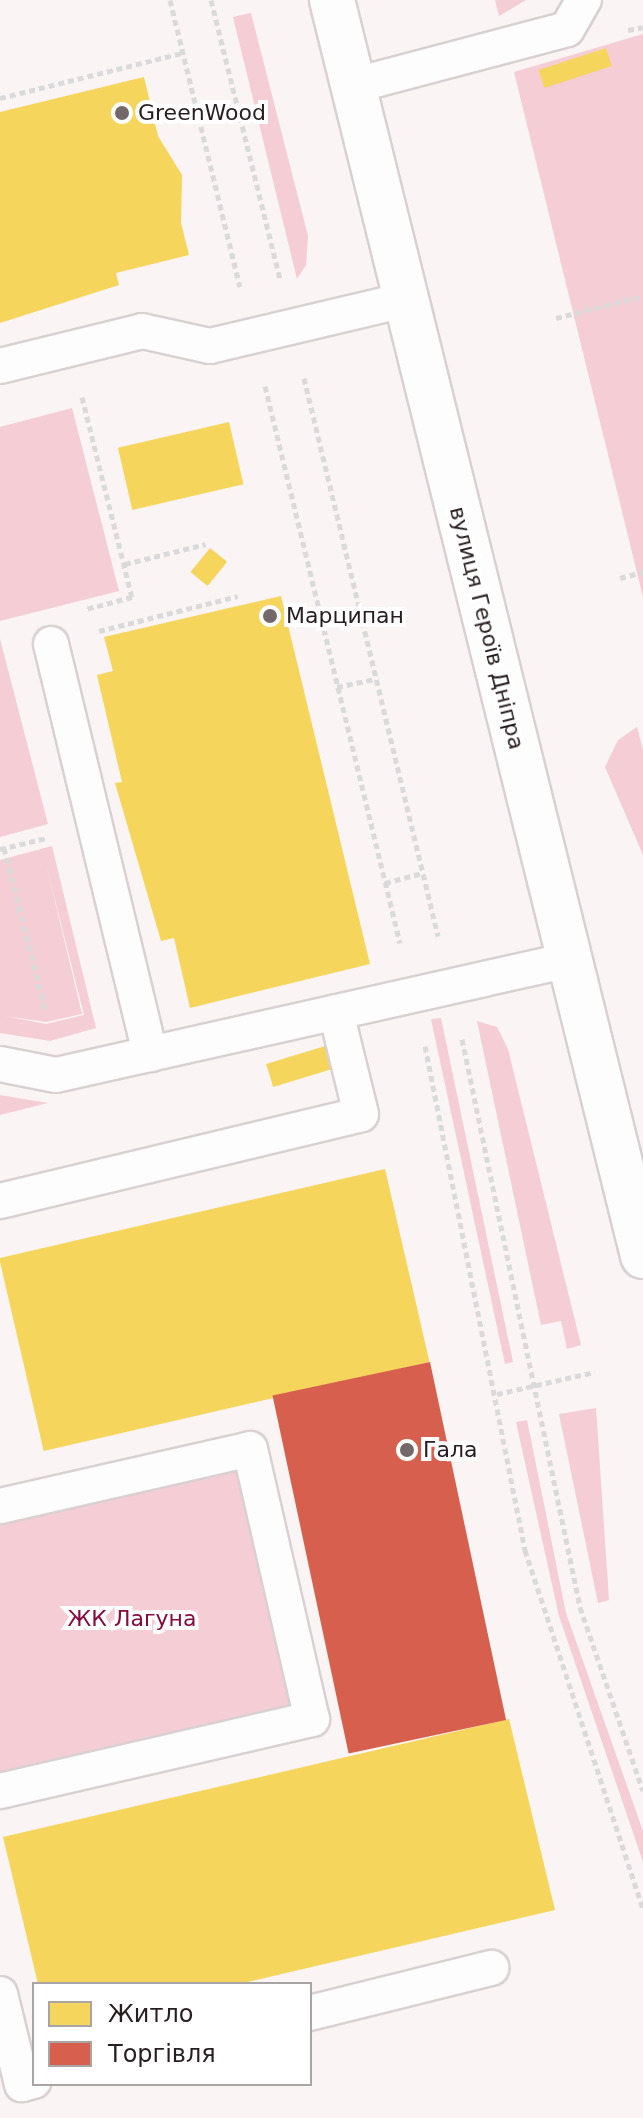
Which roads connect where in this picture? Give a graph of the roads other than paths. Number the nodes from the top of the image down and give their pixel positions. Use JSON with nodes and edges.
{"nodes":[{"id":1,"x":332,"y":0,"type":"edge"},
{"id":2,"x":584,"y":0,"type":"edge"},
{"id":3,"x":352,"y":86,"type":"junction"},
{"id":4,"x":405,"y":300,"type":"junction"},
{"id":5,"x":0,"y":366,"type":"edge"},
{"id":6,"x":51,"y":644,"type":"road end"},
{"id":7,"x":569,"y":960,"type":"junction"},
{"id":8,"x":336,"y":1012,"type":"junction"},
{"id":9,"x":150,"y":1054,"type":"junction"},
{"id":10,"x":0,"y":1064,"type":"edge"},
{"id":11,"x":0,"y":1201,"type":"edge"},
{"id":12,"x":643,"y":1256,"type":"edge"},
{"id":13,"x":0,"y":1506,"type":"edge"},
{"id":14,"x":0,"y":1791,"type":"edge"},
{"id":15,"x":491,"y":1968,"type":"dead end"},
{"id":16,"x":0,"y":1994,"type":"edge"},
{"id":17,"x":312,"y":2013,"type":"edge"},
{"id":18,"x":32,"y":2082,"type":"edge"}],
"edges":[{"from":1,"to":3,"type":"main road","name":"вулиця Героїв Дніпра"},
{"from":2,"to":3,"type":"lane"},
{"from":3,"to":4,"type":"main road","name":"вулиця Героїв Дніпра"},
{"from":4,"to":5,"type":"lane"},
{"from":4,"to":7,"type":"main road","name":"вулиця Героїв Дніпра"},
{"from":6,"to":9,"type":"lane"},
{"from":7,"to":8,"type":"lane"},
{"from":7,"to":12,"type":"main road","name":"вулиця Героїв Дніпра"},
{"from":8,"to":9,"type":"lane"},
{"from":8,"to":11,"type":"lane"},
{"from":9,"to":10,"type":"lane"},
{"from":13,"to":14,"type":"lane"},
{"from":15,"to":17,"type":"lane"},
{"from":16,"to":18,"type":"lane"}]}
